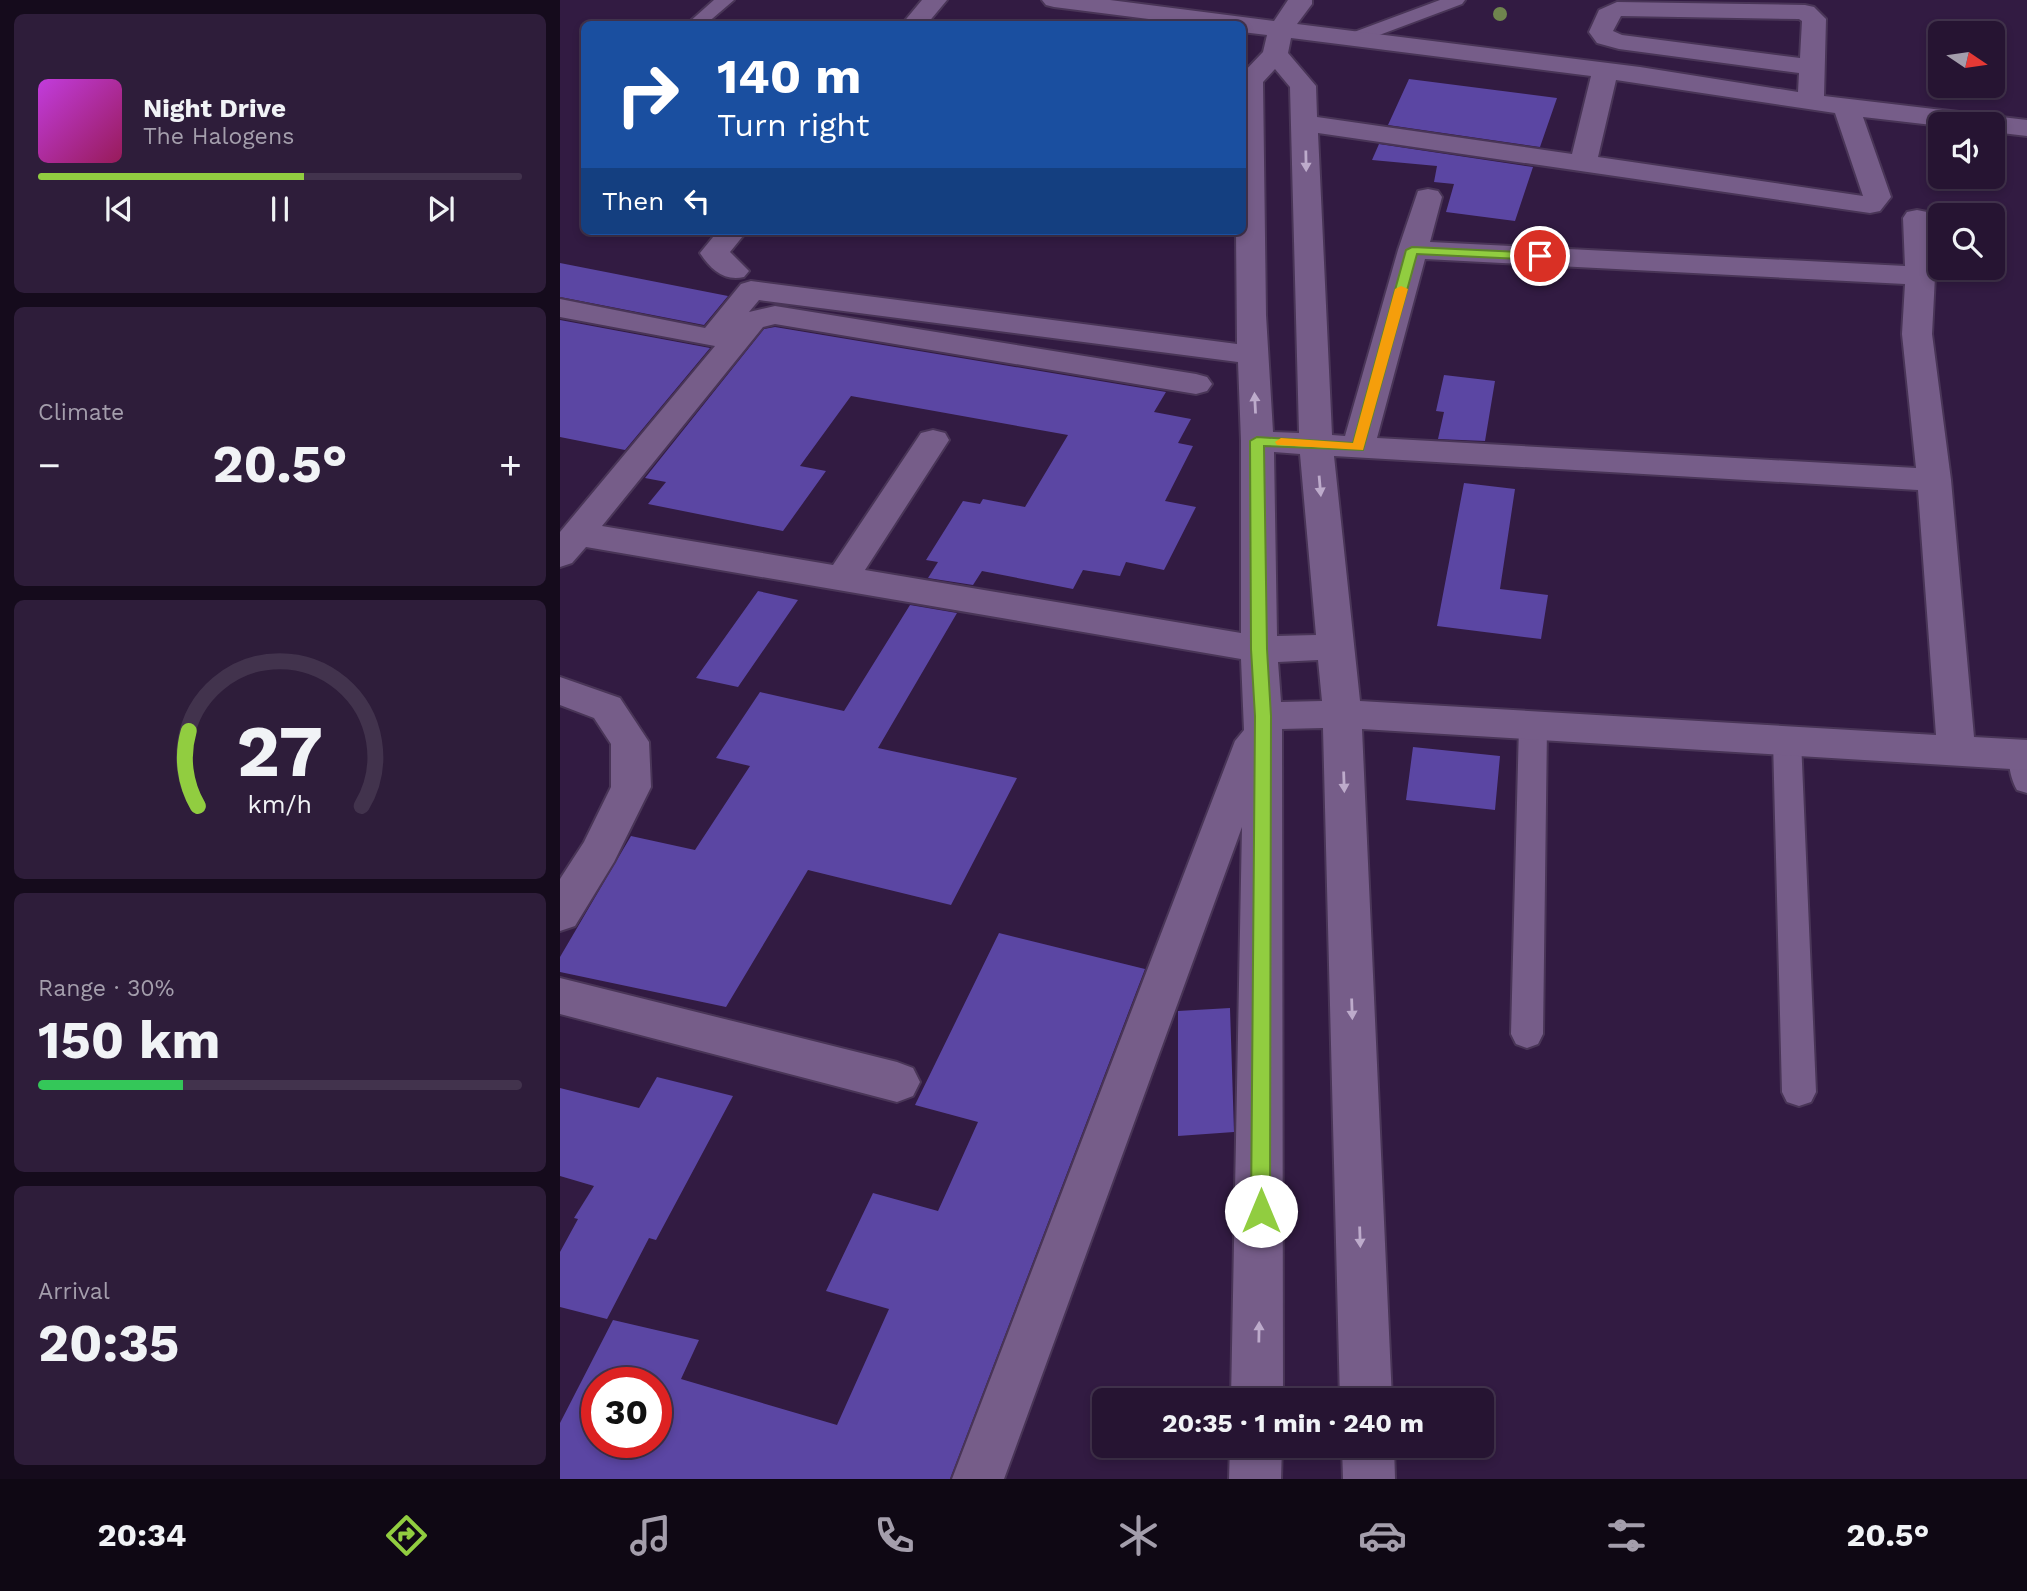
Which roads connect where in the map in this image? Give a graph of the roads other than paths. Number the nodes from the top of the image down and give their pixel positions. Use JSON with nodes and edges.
{"nodes":[{"id":1,"x":725,"y":0,"type":"edge"},
{"id":2,"x":935,"y":0,"type":"edge"},
{"id":3,"x":1054,"y":0,"type":"edge"},
{"id":4,"x":1300,"y":0,"type":"edge"},
{"id":5,"x":1456,"y":0,"type":"edge"},
{"id":6,"x":700,"y":21,"type":"edge"},
{"id":7,"x":917,"y":21,"type":"edge"},
{"id":8,"x":1166,"y":21,"type":"edge"},
{"id":9,"x":1246,"y":36,"type":"edge"},
{"id":10,"x":1352,"y":39,"type":"junction"},
{"id":11,"x":1278,"y":42,"type":"junction"},
{"id":12,"x":1812,"y":68,"type":"junction"},
{"id":13,"x":1605,"y":71,"type":"junction"},
{"id":14,"x":1811,"y":102,"type":"junction"},
{"id":15,"x":1846,"y":107,"type":"junction"},
{"id":16,"x":1928,"y":116,"type":"edge"},
{"id":17,"x":1305,"y":123,"type":"junction"},
{"id":18,"x":2005,"y":125,"type":"edge"},
{"id":19,"x":2027,"y":128,"type":"edge"},
{"id":20,"x":1583,"y":162,"type":"junction"},
{"id":21,"x":1428,"y":197,"type":"dead end"},
{"id":22,"x":1917,"y":218,"type":"dead end"},
{"id":23,"x":730,"y":235,"type":"edge"},
{"id":24,"x":1412,"y":250,"type":"junction"},
{"id":25,"x":734,"y":271,"type":"dead end"},
{"id":26,"x":1920,"y":276,"type":"junction"},
{"id":27,"x":560,"y":308,"type":"edge"},
{"id":28,"x":1280,"y":315,"type":"junction"},
{"id":29,"x":1253,"y":355,"type":"junction"},
{"id":30,"x":1196,"y":384,"type":"dead end"},
{"id":31,"x":933,"y":440,"type":"dead end"},
{"id":32,"x":1257,"y":441,"type":"junction"},
{"id":33,"x":1316,"y":444,"type":"junction"},
{"id":34,"x":1358,"y":447,"type":"junction"},
{"id":35,"x":1934,"y":480,"type":"junction"},
{"id":36,"x":570,"y":545,"type":"edge"},
{"id":37,"x":842,"y":578,"type":"junction"},
{"id":38,"x":1336,"y":646,"type":"junction"},
{"id":39,"x":1259,"y":649,"type":"junction"},
{"id":40,"x":560,"y":691,"type":"edge"},
{"id":41,"x":1342,"y":714,"type":"junction"},
{"id":42,"x":1263,"y":716,"type":"junction"},
{"id":43,"x":1533,"y":726,"type":"junction"},
{"id":44,"x":1787,"y":740,"type":"junction"},
{"id":45,"x":1956,"y":750,"type":"junction"},
{"id":46,"x":2026,"y":764,"type":"edge"},
{"id":47,"x":560,"y":914,"type":"edge"},
{"id":48,"x":560,"y":996,"type":"edge"},
{"id":49,"x":1527,"y":1034,"type":"dead end"},
{"id":50,"x":897,"y":1082,"type":"dead end"},
{"id":51,"x":1799,"y":1092,"type":"dead end"},
{"id":52,"x":1257,"y":1388,"type":"edge"},
{"id":53,"x":1366,"y":1388,"type":"edge"},
{"id":54,"x":1256,"y":1458,"type":"edge"},
{"id":55,"x":1368,"y":1458,"type":"edge"},
{"id":56,"x":978,"y":1479,"type":"edge"},
{"id":57,"x":1255,"y":1479,"type":"edge"},
{"id":58,"x":1369,"y":1479,"type":"edge"}],
"edges":[{"from":1,"to":6,"type":"lane"},
{"from":2,"to":7,"type":"street"},
{"from":3,"to":8,"type":"street"},
{"from":4,"to":11,"type":"street"},
{"from":5,"to":10,"type":"lane"},
{"from":9,"to":11,"type":"street"},
{"from":10,"to":11,"type":"street"},
{"from":10,"to":13,"type":"street"},
{"from":11,"to":17,"type":"street"},
{"from":11,"to":28,"type":"street"},
{"from":12,"to":12,"type":"street"},
{"from":12,"to":14,"type":"street"},
{"from":13,"to":14,"type":"street"},
{"from":13,"to":20,"type":"street"},
{"from":14,"to":15,"type":"street"},
{"from":15,"to":16,"type":"street"},
{"from":15,"to":20,"type":"street"},
{"from":17,"to":20,"type":"street"},
{"from":17,"to":28,"type":"street","one_way":true},
{"from":18,"to":19,"type":"street"},
{"from":21,"to":24,"type":"street"},
{"from":22,"to":26,"type":"street"},
{"from":23,"to":25,"type":"street"},
{"from":24,"to":26,"type":"street"},
{"from":24,"to":34,"type":"street"},
{"from":26,"to":35,"type":"street"},
{"from":27,"to":29,"type":"street"},
{"from":28,"to":29,"type":"street"},
{"from":28,"to":33,"type":"street"},
{"from":32,"to":29,"type":"street","one_way":true},
{"from":30,"to":36,"type":"street"},
{"from":31,"to":37,"type":"street"},
{"from":32,"to":33,"type":"street"},
{"from":32,"to":39,"type":"street"},
{"from":33,"to":34,"type":"street"},
{"from":33,"to":38,"type":"street","one_way":true},
{"from":34,"to":35,"type":"street"},
{"from":35,"to":45,"type":"street"},
{"from":36,"to":37,"type":"street"},
{"from":37,"to":39,"type":"street"},
{"from":38,"to":39,"type":"street"},
{"from":38,"to":41,"type":"street"},
{"from":39,"to":42,"type":"street"},
{"from":40,"to":47,"type":"street"},
{"from":41,"to":42,"type":"street"},
{"from":41,"to":43,"type":"street"},
{"from":41,"to":53,"type":"street","one_way":true},
{"from":52,"to":42,"type":"street","one_way":true},
{"from":42,"to":56,"type":"street"},
{"from":43,"to":44,"type":"street"},
{"from":43,"to":49,"type":"lane"},
{"from":44,"to":45,"type":"street"},
{"from":44,"to":51,"type":"lane"},
{"from":45,"to":46,"type":"street"},
{"from":48,"to":50,"type":"street"},
{"from":54,"to":57,"type":"street"},
{"from":55,"to":58,"type":"street"}]}
